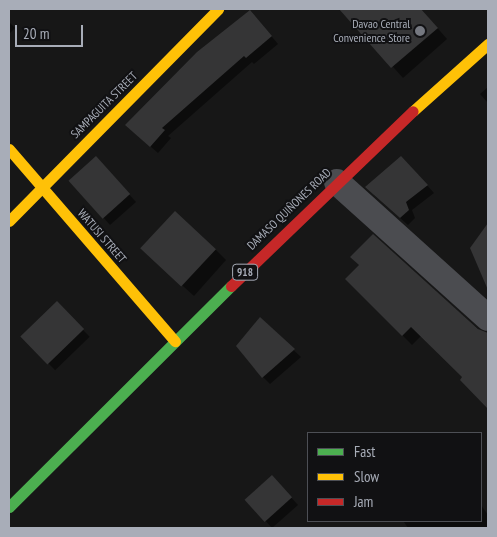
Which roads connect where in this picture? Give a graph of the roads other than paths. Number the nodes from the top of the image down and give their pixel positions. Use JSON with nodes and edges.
{"nodes":[{"id":1,"x":218,"y":9,"type":"edge"},
{"id":2,"x":488,"y":44,"type":"edge"},
{"id":3,"x":9,"y":149,"type":"edge"},
{"id":4,"x":337,"y":182,"type":"junction"},
{"id":5,"x":42,"y":188,"type":"junction"},
{"id":6,"x":9,"y":221,"type":"edge"},
{"id":7,"x":488,"y":318,"type":"edge"},
{"id":8,"x":175,"y":341,"type":"junction"},
{"id":9,"x":9,"y":507,"type":"edge"}],
"edges":[{"from":1,"to":5,"type":"main road","name":"SAMPAGUITA STREET"},
{"from":2,"to":4,"type":"main road","name":"DAMASO QUIÑONES ROAD","number":"918"},
{"from":3,"to":5,"type":"main road","name":"WATUSI STREET"},
{"from":4,"to":7,"type":"street"},
{"from":4,"to":8,"type":"main road","name":"DAMASO QUIÑONES ROAD","number":"918"},
{"from":5,"to":6,"type":"main road","name":"SAMPAGUITA STREET"},
{"from":5,"to":8,"type":"main road","name":"WATUSI STREET"},
{"from":8,"to":9,"type":"main road","name":"DAMASO QUIÑONES ROAD","number":"918"}]}
